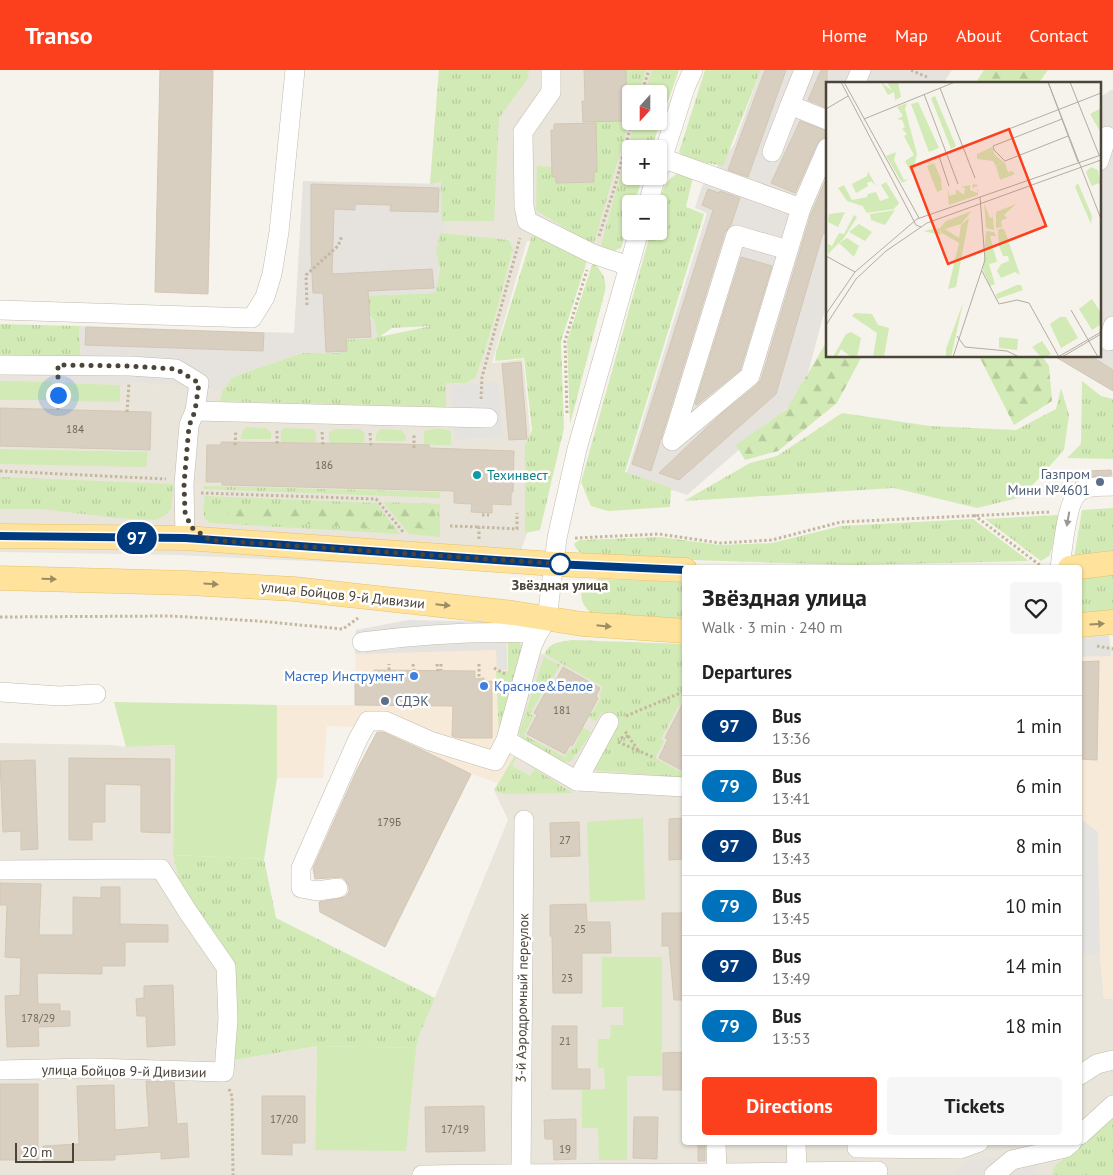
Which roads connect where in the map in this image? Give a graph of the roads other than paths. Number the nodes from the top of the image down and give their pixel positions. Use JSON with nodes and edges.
{"nodes":[{"id":1,"x":295,"y":70,"type":"edge"},
{"id":2,"x":551,"y":70,"type":"edge"},
{"id":3,"x":693,"y":70,"type":"edge"},
{"id":4,"x":804,"y":70,"type":"edge"},
{"id":5,"x":861,"y":70,"type":"edge"},
{"id":6,"x":856,"y":82,"type":"edge"},
{"id":7,"x":790,"y":105,"type":"junction"},
{"id":8,"x":826,"y":120,"type":"edge"},
{"id":9,"x":667,"y":143,"type":"edge"},
{"id":10,"x":1100,"y":143,"type":"edge"},
{"id":11,"x":826,"y":150,"type":"edge"},
{"id":12,"x":772,"y":152,"type":"dead end"},
{"id":13,"x":1100,"y":158,"type":"edge"},
{"id":14,"x":667,"y":165,"type":"edge"},
{"id":15,"x":801,"y":208,"type":"junction"},
{"id":16,"x":637,"y":240,"type":"edge"},
{"id":17,"x":788,"y":250,"type":"junction"},
{"id":18,"x":629,"y":266,"type":"junction"},
{"id":19,"x":0,"y":310,"type":"edge"},
{"id":20,"x":0,"y":365,"type":"edge"},
{"id":21,"x":195,"y":411,"type":"junction"},
{"id":22,"x":484,"y":418,"type":"road end"},
{"id":23,"x":1113,"y":486,"type":"edge"},
{"id":24,"x":185,"y":512,"type":"junction"},
{"id":25,"x":0,"y":536,"type":"edge"},
{"id":26,"x":157,"y":538,"type":"junction"},
{"id":27,"x":185,"y":538,"type":"junction"},
{"id":28,"x":210,"y":540,"type":"junction"},
{"id":29,"x":1113,"y":563,"type":"edge"},
{"id":30,"x":554,"y":564,"type":"junction"},
{"id":31,"x":1060,"y":565,"type":"edge"},
{"id":32,"x":1082,"y":567,"type":"edge"},
{"id":33,"x":682,"y":570,"type":"edge"},
{"id":34,"x":0,"y":578,"type":"edge"},
{"id":35,"x":1113,"y":622,"type":"edge"},
{"id":36,"x":1082,"y":625,"type":"edge"},
{"id":37,"x":542,"y":626,"type":"junction"},
{"id":38,"x":682,"y":631,"type":"edge"},
{"id":39,"x":362,"y":642,"type":"dead end"},
{"id":40,"x":0,"y":692,"type":"edge"},
{"id":41,"x":96,"y":694,"type":"dead end"},
{"id":42,"x":611,"y":731,"type":"road end"},
{"id":43,"x":506,"y":740,"type":"junction"},
{"id":44,"x":577,"y":781,"type":"junction"},
{"id":45,"x":682,"y":787,"type":"edge"},
{"id":46,"x":524,"y":820,"type":"dead end"},
{"id":47,"x":0,"y":870,"type":"edge"},
{"id":48,"x":338,"y":888,"type":"dead end"},
{"id":49,"x":1113,"y":1060,"type":"edge"},
{"id":50,"x":0,"y":1070,"type":"edge"},
{"id":51,"x":1082,"y":1074,"type":"edge"},
{"id":52,"x":1113,"y":1105,"type":"edge"},
{"id":53,"x":1082,"y":1133,"type":"edge"},
{"id":54,"x":716,"y":1145,"type":"edge"},
{"id":55,"x":796,"y":1145,"type":"edge"},
{"id":56,"x":857,"y":1145,"type":"edge"},
{"id":57,"x":973,"y":1145,"type":"edge"},
{"id":58,"x":1068,"y":1145,"type":"edge"},
{"id":59,"x":796,"y":1171,"type":"junction"},
{"id":60,"x":878,"y":1171,"type":"dead end"},
{"id":61,"x":520,"y":1174,"type":"edge"},
{"id":62,"x":717,"y":1174,"type":"edge"},
{"id":63,"x":422,"y":1175,"type":"edge"},
{"id":64,"x":994,"y":1175,"type":"edge"}],
"edges":[{"from":1,"to":19,"type":"street"},
{"from":2,"to":18,"type":"street"},
{"from":3,"to":9,"type":"street"},
{"from":4,"to":7,"type":"street"},
{"from":5,"to":6,"type":"street"},
{"from":7,"to":8,"type":"street"},
{"from":7,"to":12,"type":"street"},
{"from":10,"to":13,"type":"street"},
{"from":11,"to":15,"type":"street"},
{"from":14,"to":15,"type":"street"},
{"from":15,"to":17,"type":"street"},
{"from":16,"to":18,"type":"street"},
{"from":17,"to":17,"type":"street"},
{"from":18,"to":30,"type":"street"},
{"from":20,"to":21,"type":"street"},
{"from":21,"to":22,"type":"street"},
{"from":21,"to":24,"type":"street"},
{"from":23,"to":31,"type":"street","one_way":true},
{"from":24,"to":26,"type":"street"},
{"from":24,"to":27,"type":"street"},
{"from":24,"to":28,"type":"street"},
{"from":25,"to":26,"type":"main road"},
{"from":26,"to":27,"type":"main road"},
{"from":27,"to":28,"type":"main road"},
{"from":28,"to":30,"type":"main road"},
{"from":29,"to":32,"type":"main road"},
{"from":30,"to":33,"type":"main road"},
{"from":30,"to":37,"type":"street"},
{"from":34,"to":37,"type":"main road","name":"улица Бойцов 9-й Дивизии","one_way":true},
{"from":36,"to":35,"type":"main road","one_way":true},
{"from":37,"to":38,"type":"main road","name":"улица Бойцов 9-й Дивизии","one_way":true},
{"from":37,"to":39,"type":"street"},
{"from":37,"to":43,"type":"street"},
{"from":40,"to":41,"type":"street"},
{"from":42,"to":44,"type":"street"},
{"from":43,"to":44,"type":"street"},
{"from":43,"to":48,"type":"street"},
{"from":44,"to":45,"type":"street"},
{"from":46,"to":61,"type":"street","name":"3-й Аэродромный переулок"},
{"from":47,"to":50,"type":"street","name":"улица Бойцов 9-й Дивизии"},
{"from":49,"to":51,"type":"street"},
{"from":52,"to":53,"type":"street"},
{"from":54,"to":62,"type":"street"},
{"from":55,"to":59,"type":"street"},
{"from":56,"to":57,"type":"street"},
{"from":58,"to":64,"type":"street"},
{"from":59,"to":60,"type":"street"},
{"from":59,"to":62,"type":"street"},
{"from":61,"to":62,"type":"street"},
{"from":61,"to":63,"type":"street"}]}
